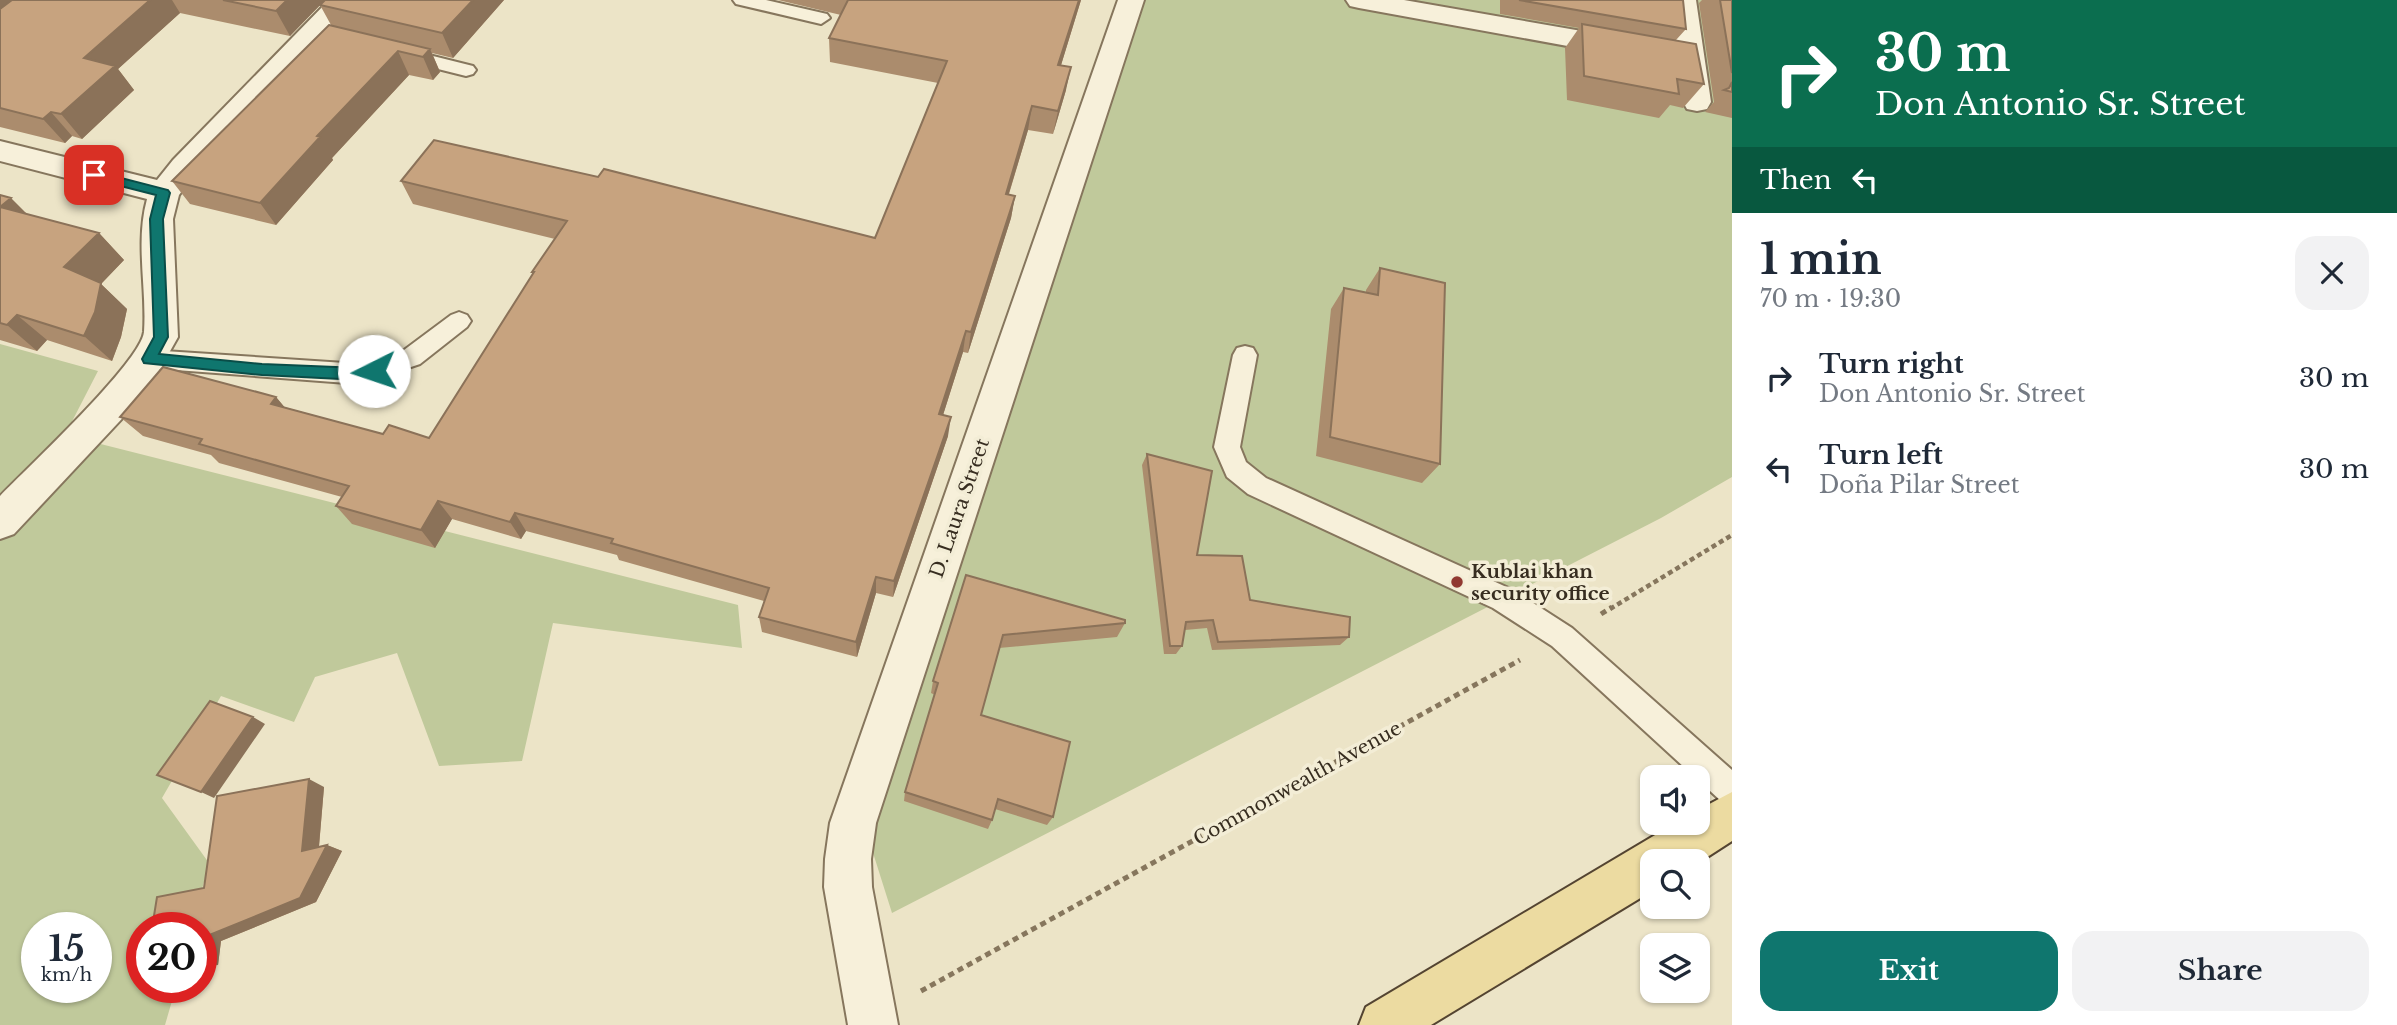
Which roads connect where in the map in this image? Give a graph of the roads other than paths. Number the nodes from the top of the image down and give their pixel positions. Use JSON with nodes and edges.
{"nodes":[{"id":1,"x":344,"y":0,"type":"edge"},
{"id":2,"x":742,"y":0,"type":"edge"},
{"id":3,"x":1131,"y":0,"type":"edge"},
{"id":4,"x":1359,"y":0,"type":"edge"},
{"id":5,"x":1683,"y":0,"type":"edge"},
{"id":6,"x":821,"y":18,"type":"dead end"},
{"id":7,"x":386,"y":50,"type":"edge"},
{"id":8,"x":1690,"y":59,"type":"junction"},
{"id":9,"x":466,"y":69,"type":"dead end"},
{"id":10,"x":1697,"y":102,"type":"edge"},
{"id":11,"x":0,"y":151,"type":"edge"},
{"id":12,"x":164,"y":193,"type":"junction"},
{"id":13,"x":459,"y":321,"type":"dead end"},
{"id":14,"x":1245,"y":355,"type":"dead end"},
{"id":15,"x":149,"y":359,"type":"junction"},
{"id":16,"x":0,"y":522,"type":"edge"},
{"id":17,"x":1732,"y":790,"type":"edge"},
{"id":18,"x":1732,"y":815,"type":"edge"},
{"id":19,"x":1677,"y":849,"type":"edge"},
{"id":20,"x":1640,"y":871,"type":"edge"},
{"id":21,"x":871,"y":1022,"type":"edge"},
{"id":22,"x":1384,"y":1025,"type":"edge"}],
"edges":[{"from":1,"to":12,"type":"street"},
{"from":2,"to":6,"type":"lane"},
{"from":3,"to":21,"type":"street","name":"D. Laura Street"},
{"from":4,"to":8,"type":"street"},
{"from":5,"to":8,"type":"street"},
{"from":7,"to":9,"type":"lane"},
{"from":8,"to":10,"type":"street"},
{"from":11,"to":12,"type":"street"},
{"from":12,"to":15,"type":"street"},
{"from":13,"to":15,"type":"lane"},
{"from":14,"to":17,"type":"lane"},
{"from":15,"to":16,"type":"street"},
{"from":18,"to":19,"type":"main road"},
{"from":20,"to":22,"type":"main road"}]}
